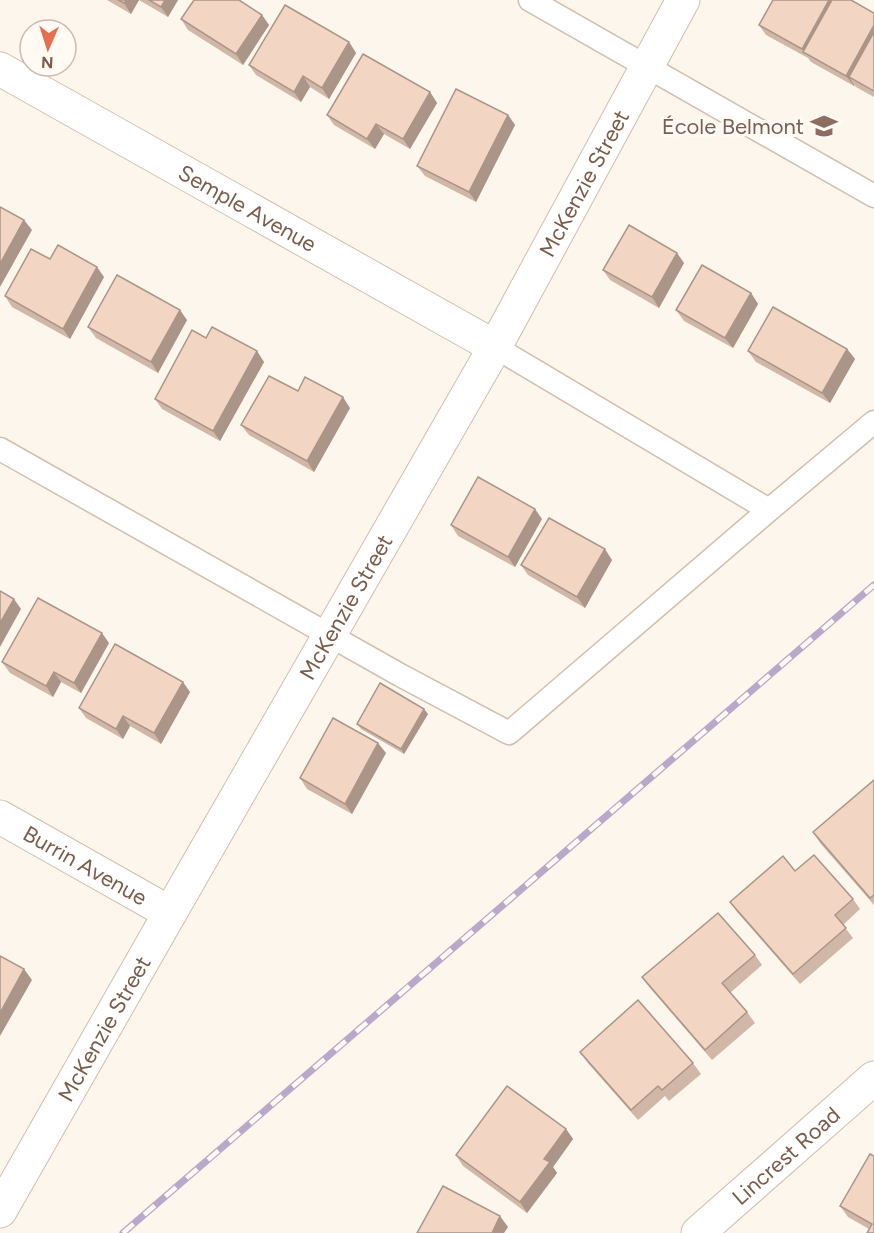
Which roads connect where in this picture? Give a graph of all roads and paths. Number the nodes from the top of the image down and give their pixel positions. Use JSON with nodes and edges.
{"nodes":[{"id":1,"x":530,"y":0,"type":"edge"},
{"id":2,"x":683,"y":0,"type":"edge"},
{"id":3,"x":647,"y":66,"type":"junction"},
{"id":4,"x":0,"y":69,"type":"edge"},
{"id":5,"x":874,"y":196,"type":"edge"},
{"id":6,"x":495,"y":347,"type":"junction"},
{"id":7,"x":874,"y":422,"type":"edge"},
{"id":8,"x":0,"y":448,"type":"edge"},
{"id":9,"x":769,"y":510,"type":"junction"},
{"id":10,"x":330,"y":635,"type":"junction"},
{"id":11,"x":0,"y":817,"type":"edge"},
{"id":12,"x":170,"y":912,"type":"junction"},
{"id":13,"x":874,"y":1078,"type":"edge"},
{"id":14,"x":0,"y":1211,"type":"edge"},
{"id":15,"x":698,"y":1233,"type":"edge"}],
"edges":[{"from":1,"to":3,"type":"lane"},
{"from":2,"to":3,"type":"street","name":"McKenzie Street"},
{"from":3,"to":5,"type":"lane"},
{"from":3,"to":6,"type":"street","name":"McKenzie Street"},
{"from":4,"to":6,"type":"street","name":"Semple Avenue"},
{"from":6,"to":9,"type":"lane"},
{"from":6,"to":10,"type":"street","name":"McKenzie Street"},
{"from":7,"to":9,"type":"lane"},
{"from":8,"to":10,"type":"lane"},
{"from":9,"to":10,"type":"lane"},
{"from":10,"to":12,"type":"street","name":"McKenzie Street"},
{"from":11,"to":12,"type":"street","name":"Burrin Avenue"},
{"from":12,"to":14,"type":"street","name":"McKenzie Street"},
{"from":13,"to":15,"type":"street","name":"Lincrest Road"}]}
